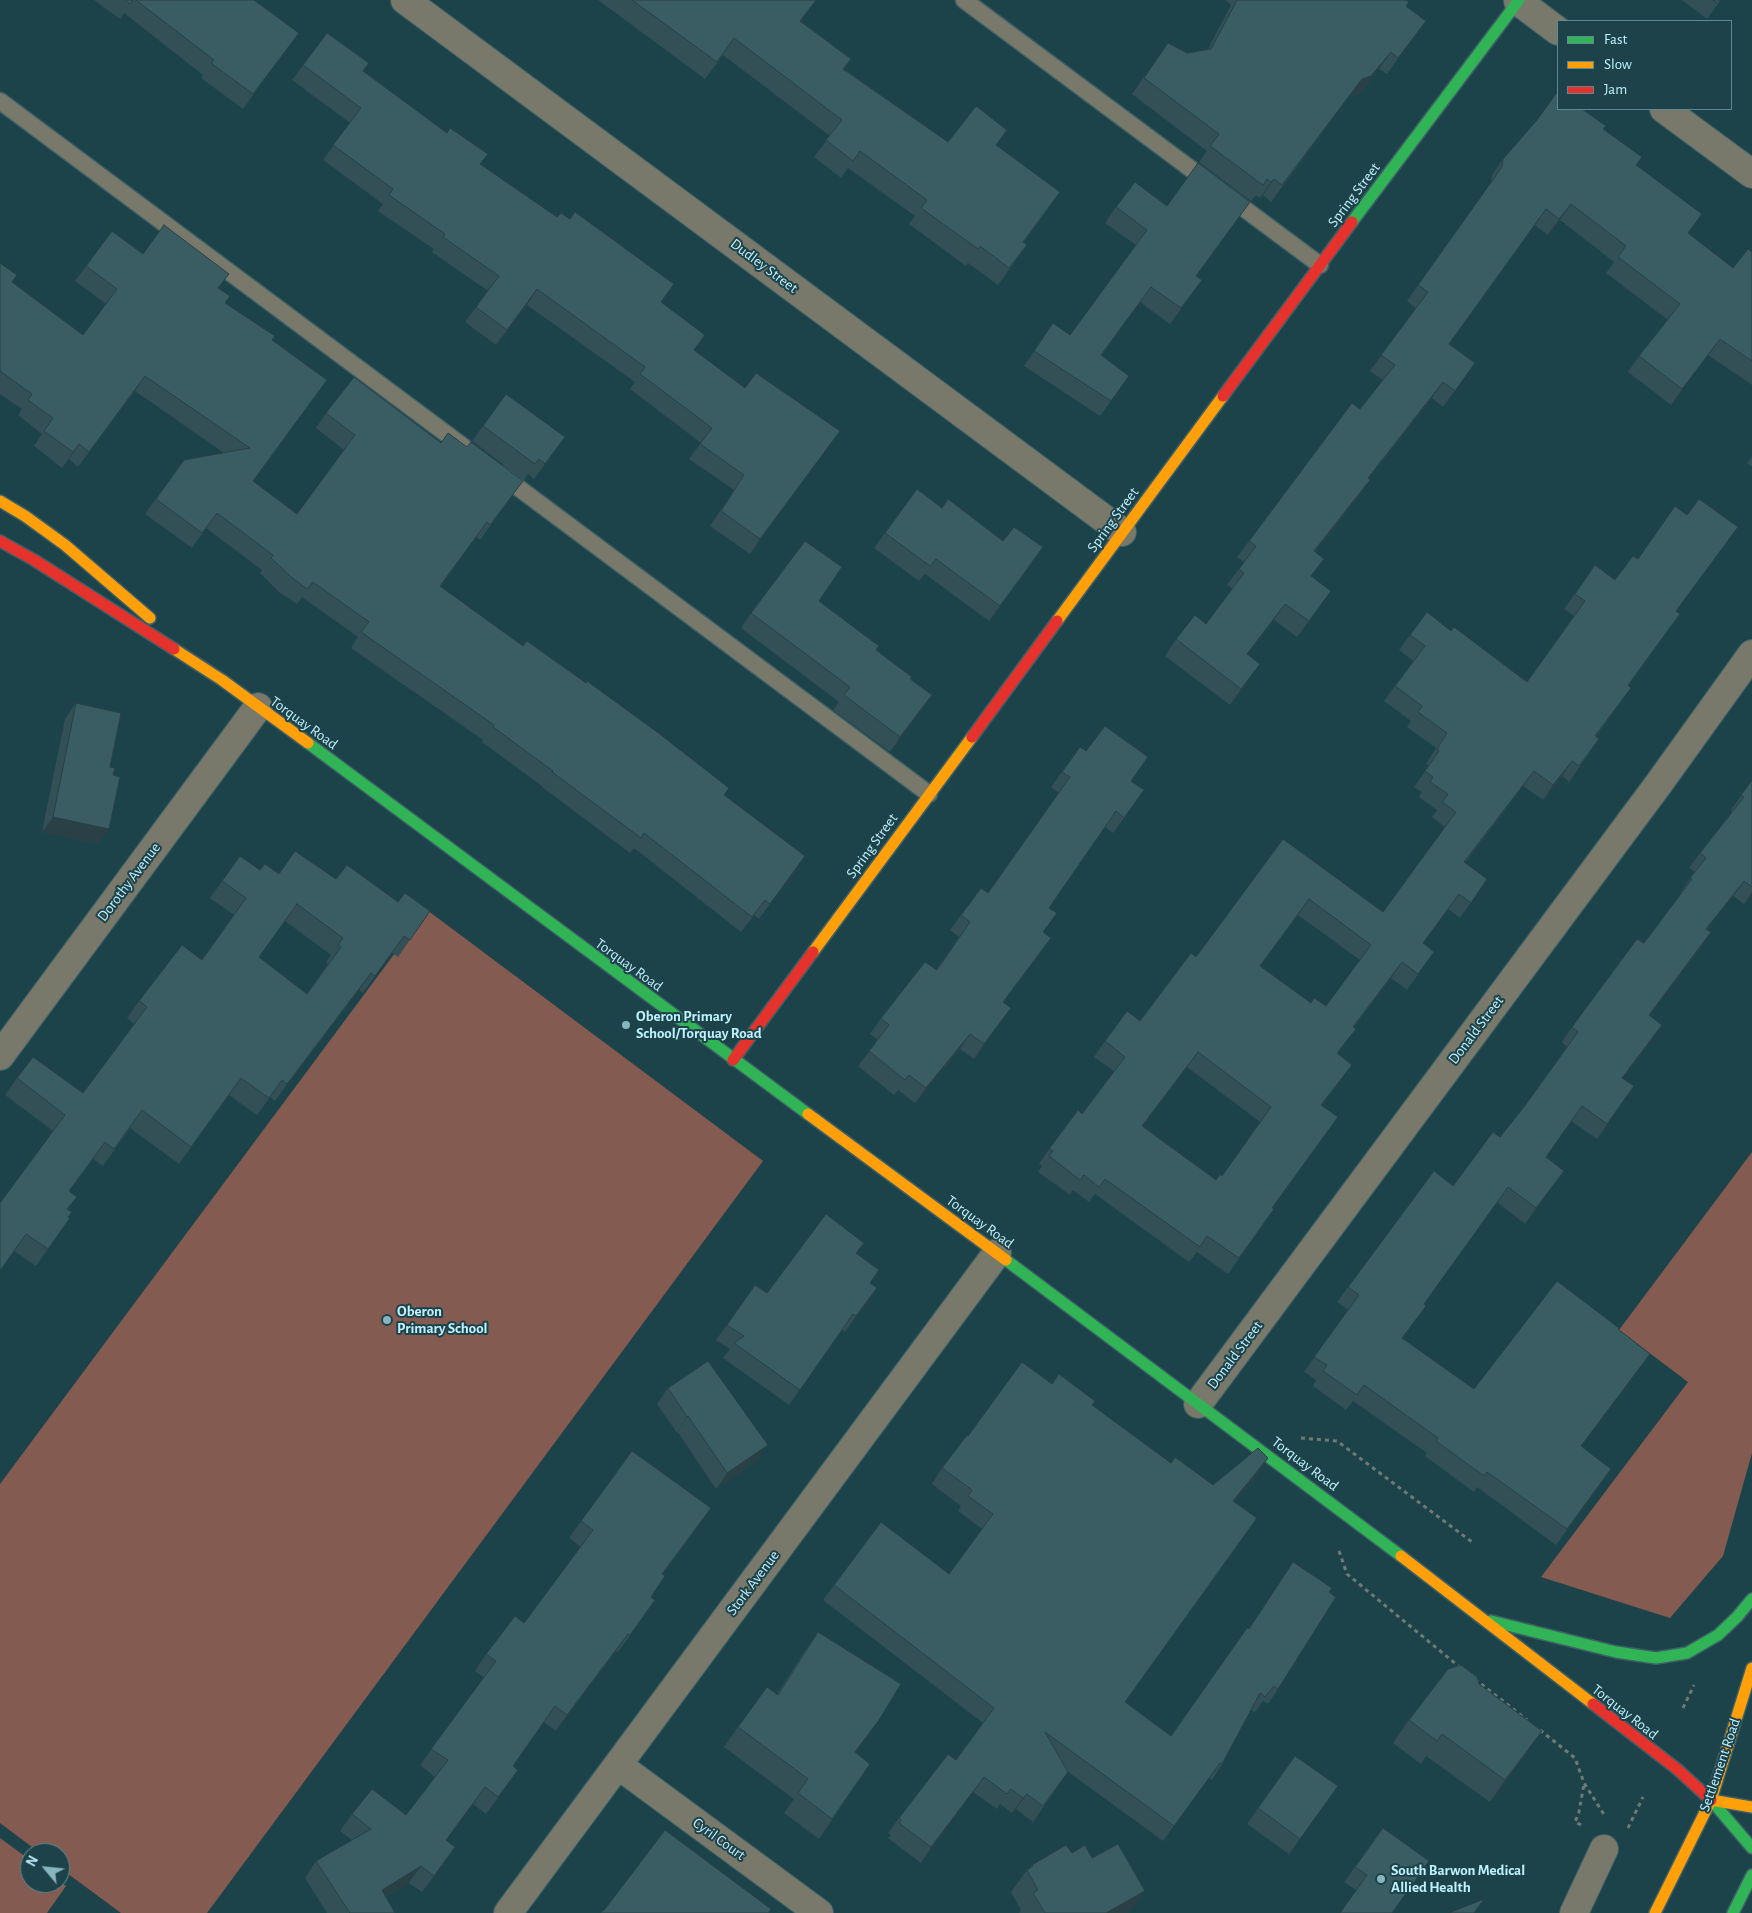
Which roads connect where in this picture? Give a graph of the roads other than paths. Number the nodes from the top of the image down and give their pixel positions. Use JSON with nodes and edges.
{"nodes":[{"id":1,"x":405,"y":0,"type":"edge"},
{"id":2,"x":964,"y":0,"type":"edge"},
{"id":3,"x":1518,"y":0,"type":"edge"},
{"id":4,"x":1557,"y":30,"type":"edge"},
{"id":5,"x":0,"y":101,"type":"edge"},
{"id":6,"x":1665,"y":110,"type":"edge"},
{"id":7,"x":1752,"y":174,"type":"edge"},
{"id":8,"x":1320,"y":264,"type":"junction"},
{"id":9,"x":473,"y":454,"type":"edge"},
{"id":10,"x":489,"y":465,"type":"edge"},
{"id":11,"x":0,"y":501,"type":"edge"},
{"id":12,"x":1122,"y":532,"type":"junction"},
{"id":13,"x":0,"y":541,"type":"edge"},
{"id":14,"x":1752,"y":654,"type":"edge"},
{"id":15,"x":222,"y":680,"type":"junction"},
{"id":16,"x":258,"y":707,"type":"junction"},
{"id":17,"x":929,"y":794,"type":"junction"},
{"id":18,"x":0,"y":1056,"type":"edge"},
{"id":19,"x":733,"y":1060,"type":"junction"},
{"id":20,"x":997,"y":1253,"type":"junction"},
{"id":21,"x":1198,"y":1404,"type":"junction"},
{"id":22,"x":1752,"y":1598,"type":"edge"},
{"id":23,"x":1483,"y":1619,"type":"junction"},
{"id":24,"x":1752,"y":1668,"type":"edge"},
{"id":25,"x":618,"y":1765,"type":"junction"},
{"id":26,"x":1711,"y":1800,"type":"junction"},
{"id":27,"x":1752,"y":1807,"type":"edge"},
{"id":28,"x":1752,"y":1848,"type":"edge"},
{"id":29,"x":1604,"y":1849,"type":"dead end"},
{"id":30,"x":1752,"y":1875,"type":"edge"},
{"id":31,"x":508,"y":1913,"type":"edge"},
{"id":32,"x":819,"y":1913,"type":"edge"},
{"id":33,"x":1574,"y":1913,"type":"edge"},
{"id":34,"x":1655,"y":1913,"type":"edge"},
{"id":35,"x":1733,"y":1913,"type":"edge"}],
"edges":[{"from":1,"to":12,"type":"street","name":"Dudley Street"},
{"from":2,"to":8,"type":"lane"},
{"from":3,"to":4,"type":"street"},
{"from":3,"to":8,"type":"main road","name":"Spring Street"},
{"from":5,"to":9,"type":"lane"},
{"from":6,"to":7,"type":"street"},
{"from":8,"to":12,"type":"main road","name":"Spring Street"},
{"from":10,"to":17,"type":"lane"},
{"from":11,"to":15,"type":"main road","name":"Torquay Road"},
{"from":12,"to":17,"type":"main road","name":"Spring Street"},
{"from":13,"to":15,"type":"main road","name":"Torquay Road"},
{"from":14,"to":21,"type":"street","name":"Donald Street"},
{"from":15,"to":16,"type":"main road","name":"Torquay Road"},
{"from":16,"to":18,"type":"street","name":"Dorothy Avenue"},
{"from":16,"to":19,"type":"main road","name":"Torquay Road"},
{"from":17,"to":19,"type":"main road","name":"Spring Street"},
{"from":19,"to":20,"type":"main road","name":"Torquay Road"},
{"from":20,"to":21,"type":"main road","name":"Torquay Road"},
{"from":20,"to":25,"type":"street","name":"Stork Avenue"},
{"from":21,"to":23,"type":"main road","name":"Torquay Road"},
{"from":22,"to":23,"type":"main road"},
{"from":23,"to":26,"type":"main road","name":"Torquay Road"},
{"from":24,"to":26,"type":"main road","name":"Settlement Road"},
{"from":25,"to":31,"type":"street","name":"Stork Avenue"},
{"from":25,"to":32,"type":"street","name":"Cyril Court"},
{"from":26,"to":27,"type":"main road"},
{"from":26,"to":28,"type":"main road","name":"Torquay Road"},
{"from":26,"to":34,"type":"main road","name":"Settlement Road"},
{"from":29,"to":33,"type":"street"},
{"from":30,"to":35,"type":"main road"}]}
